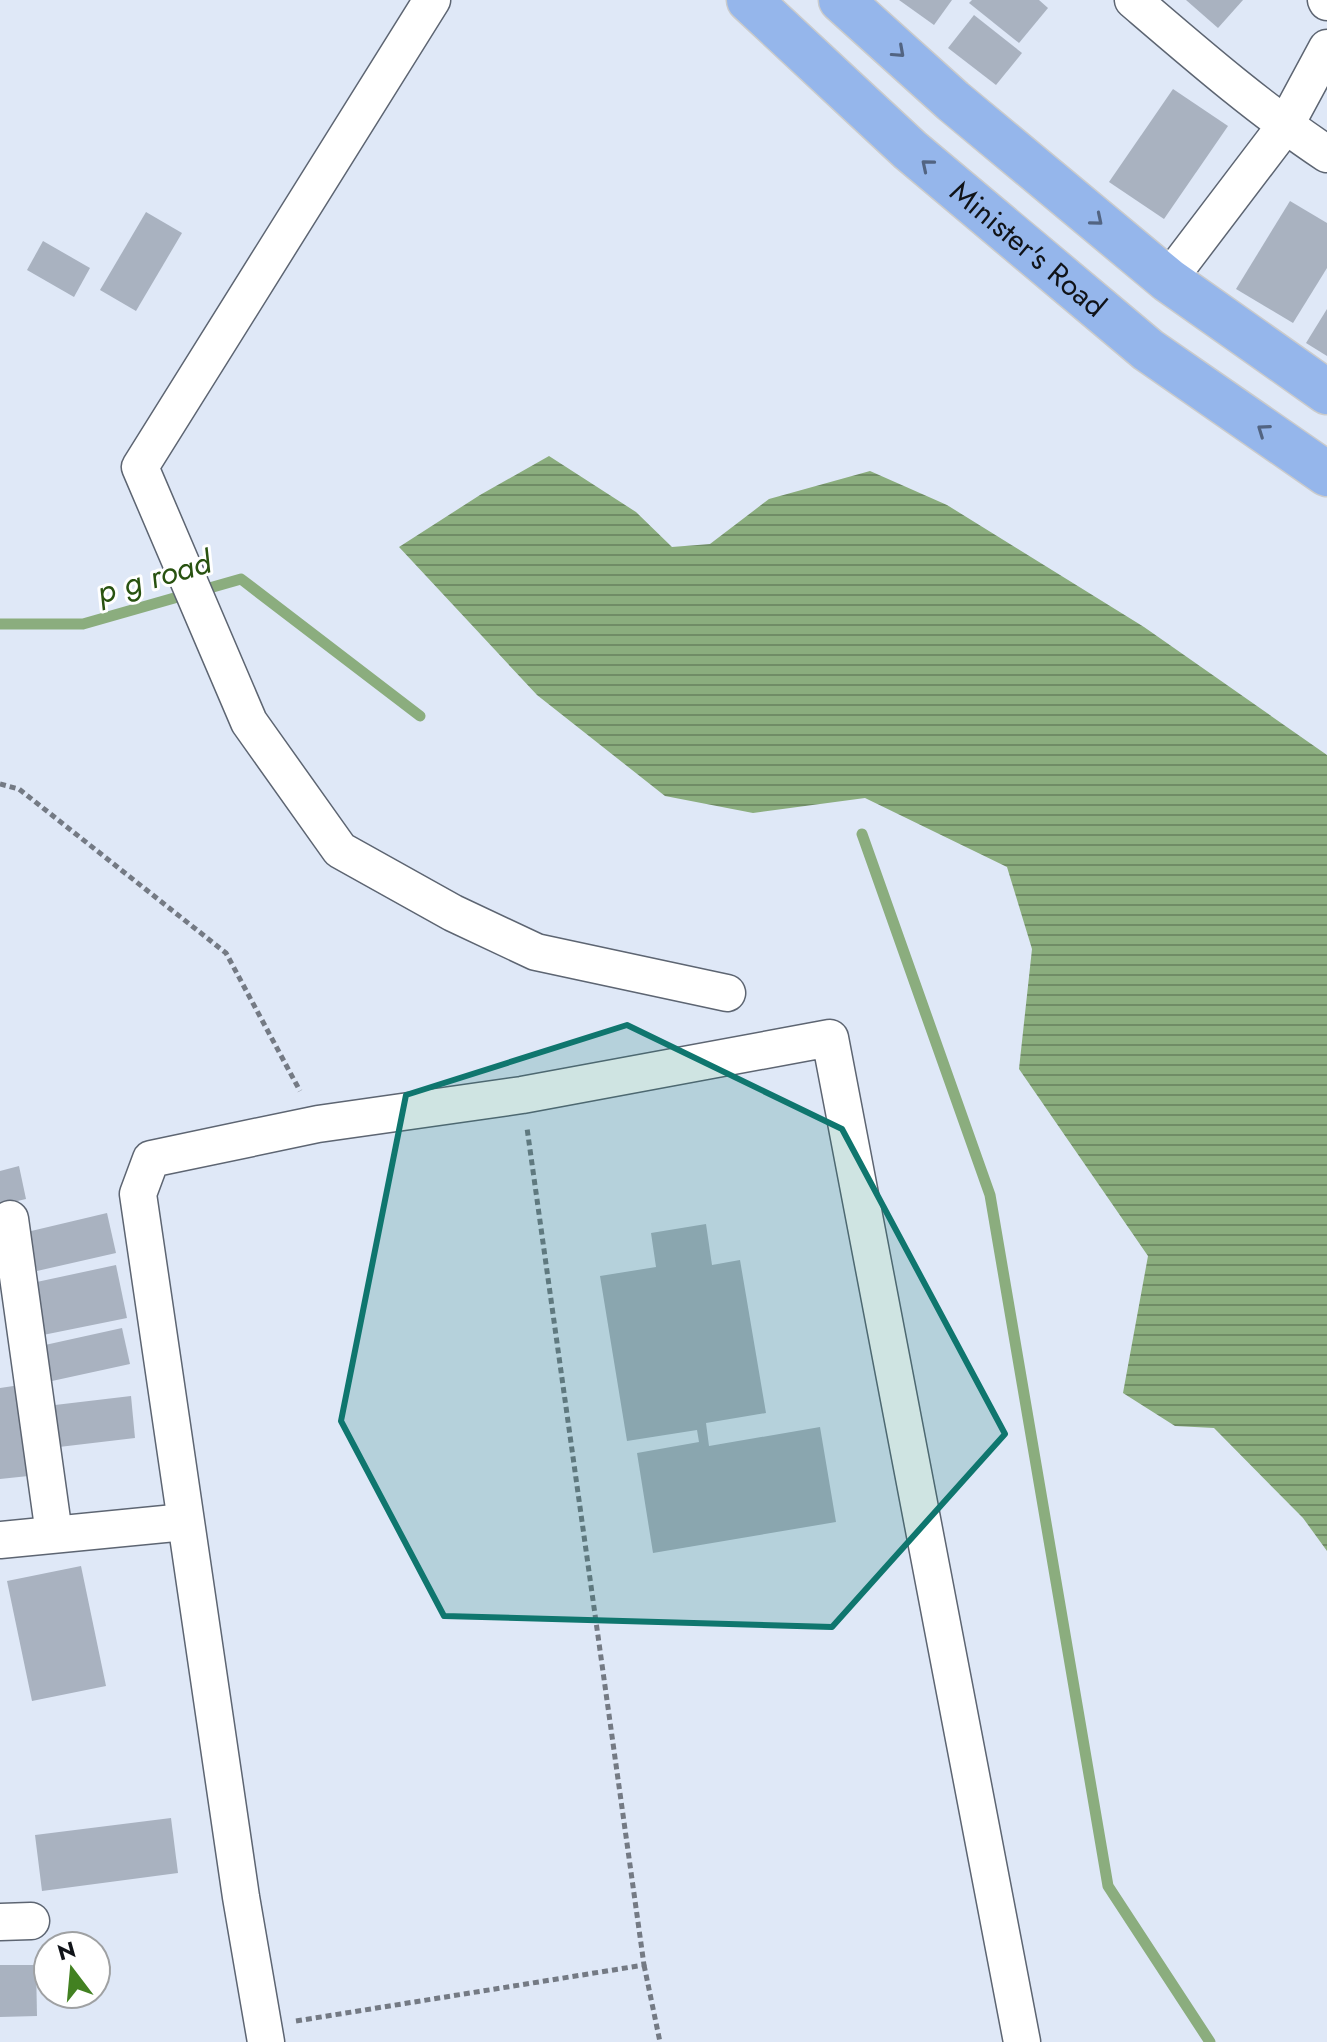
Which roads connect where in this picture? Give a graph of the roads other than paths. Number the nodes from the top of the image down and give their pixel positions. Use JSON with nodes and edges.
{"nodes":[{"id":1,"x":432,"y":0,"type":"edge"},
{"id":2,"x":749,"y":0,"type":"edge"},
{"id":3,"x":841,"y":0,"type":"edge"},
{"id":4,"x":1133,"y":0,"type":"edge"},
{"id":5,"x":1327,"y":48,"type":"edge"},
{"id":6,"x":1285,"y":126,"type":"junction"},
{"id":7,"x":1327,"y":154,"type":"edge"},
{"id":8,"x":1168,"y":280,"type":"junction"},
{"id":9,"x":1327,"y":392,"type":"edge"},
{"id":10,"x":1327,"y":474,"type":"edge"},
{"id":11,"x":727,"y":993,"type":"dead end"},
{"id":12,"x":10,"y":1219,"type":"dead end"},
{"id":13,"x":174,"y":1523,"type":"junction"},
{"id":14,"x":54,"y":1534,"type":"junction"},
{"id":15,"x":0,"y":1540,"type":"edge"},
{"id":16,"x":264,"y":2034,"type":"edge"},
{"id":17,"x":1022,"y":2042,"type":"edge"}],
"edges":[{"from":1,"to":11,"type":"street"},
{"from":10,"to":2,"type":"main road","name":"Minister's Road","one_way":true},
{"from":3,"to":8,"type":"main road","one_way":true},
{"from":4,"to":6,"type":"street"},
{"from":5,"to":6,"type":"street"},
{"from":6,"to":7,"type":"street"},
{"from":6,"to":8,"type":"street"},
{"from":8,"to":9,"type":"main road"},
{"from":12,"to":14,"type":"street"},
{"from":13,"to":14,"type":"street"},
{"from":13,"to":16,"type":"street"},
{"from":13,"to":17,"type":"street"},
{"from":14,"to":15,"type":"street"}]}
